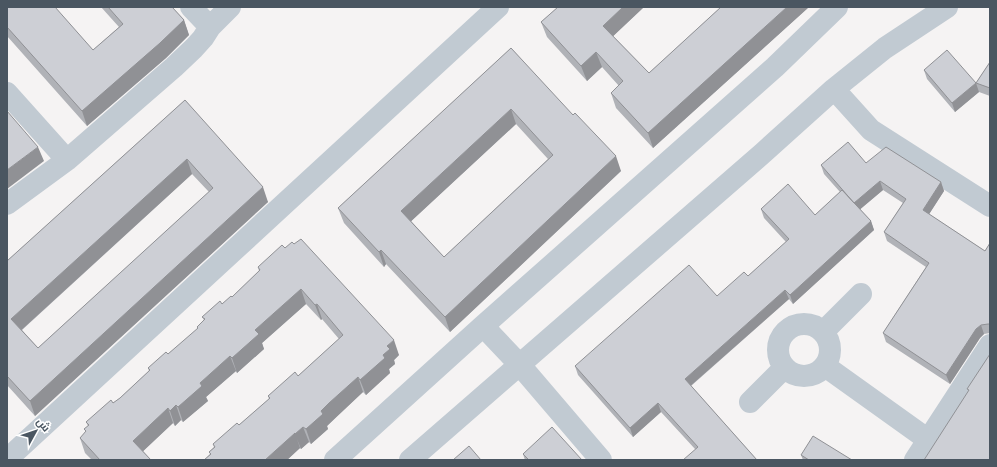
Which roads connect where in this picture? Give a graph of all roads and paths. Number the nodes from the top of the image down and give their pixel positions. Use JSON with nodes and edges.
{"nodes":[{"id":1,"x":191,"y":7,"type":"edge"},
{"id":2,"x":230,"y":7,"type":"edge"},
{"id":3,"x":498,"y":7,"type":"edge"},
{"id":4,"x":837,"y":7,"type":"edge"},
{"id":5,"x":947,"y":7,"type":"edge"},
{"id":6,"x":210,"y":27,"type":"junction"},
{"id":7,"x":834,"y":89,"type":"junction"},
{"id":8,"x":7,"y":93,"type":"edge"},
{"id":9,"x":67,"y":160,"type":"junction"},
{"id":10,"x":7,"y":204,"type":"edge"},
{"id":11,"x":990,"y":206,"type":"edge"},
{"id":12,"x":861,"y":294,"type":"dead end"},
{"id":13,"x":483,"y":326,"type":"junction"},
{"id":14,"x":823,"y":332,"type":"junction"},
{"id":15,"x":990,"y":345,"type":"edge"},
{"id":16,"x":519,"y":364,"type":"junction"},
{"id":17,"x":825,"y":366,"type":"junction"},
{"id":18,"x":784,"y":368,"type":"junction"},
{"id":19,"x":750,"y":402,"type":"dead end"},
{"id":20,"x":927,"y":440,"type":"junction"},
{"id":21,"x":15,"y":451,"type":"edge"},
{"id":22,"x":335,"y":460,"type":"edge"},
{"id":23,"x":410,"y":460,"type":"edge"},
{"id":24,"x":600,"y":460,"type":"edge"},
{"id":25,"x":915,"y":460,"type":"edge"}],
"edges":[{"from":1,"to":6,"type":"street"},
{"from":2,"to":6,"type":"street"},
{"from":3,"to":21,"type":"street"},
{"from":4,"to":13,"type":"street"},
{"from":5,"to":7,"type":"street"},
{"from":6,"to":9,"type":"street"},
{"from":7,"to":11,"type":"street"},
{"from":7,"to":16,"type":"street"},
{"from":8,"to":9,"type":"street"},
{"from":9,"to":10,"type":"street"},
{"from":12,"to":14,"type":"street"},
{"from":13,"to":16,"type":"street"},
{"from":13,"to":22,"type":"street"},
{"from":14,"to":17,"type":"street"},
{"from":14,"to":18,"type":"street"},
{"from":15,"to":20,"type":"street"},
{"from":16,"to":23,"type":"street"},
{"from":16,"to":24,"type":"street"},
{"from":17,"to":18,"type":"street"},
{"from":17,"to":20,"type":"street"},
{"from":18,"to":19,"type":"street"},
{"from":20,"to":25,"type":"street"}]}
